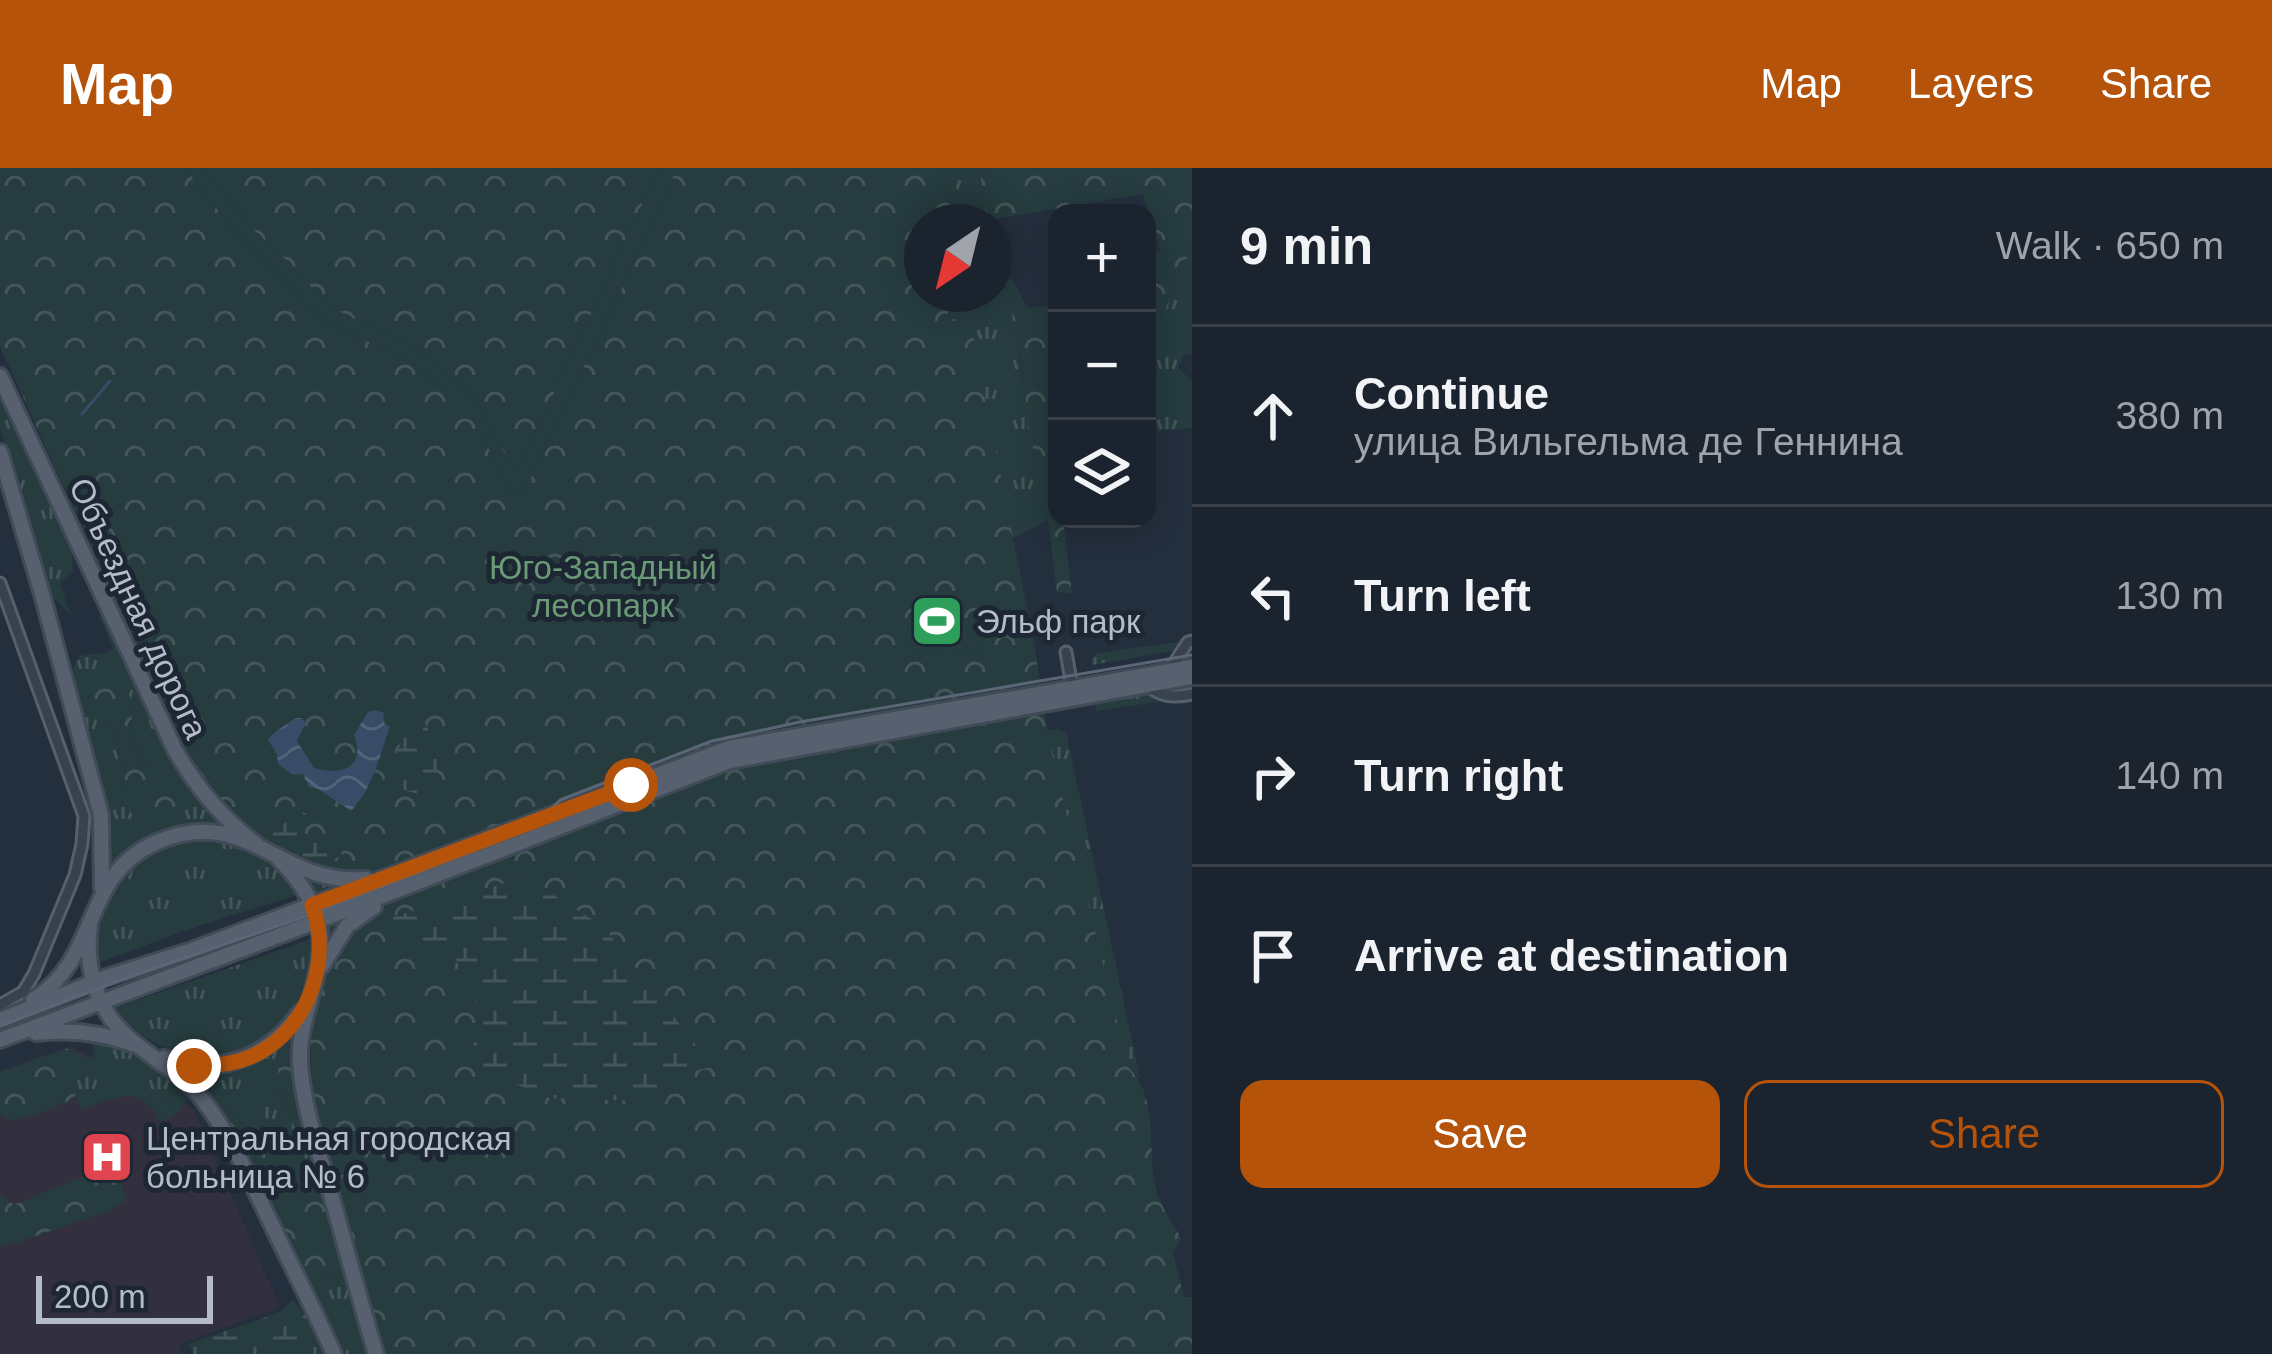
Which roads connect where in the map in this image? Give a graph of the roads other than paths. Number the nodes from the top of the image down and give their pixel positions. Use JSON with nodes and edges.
{"nodes":[{"id":1,"x":0,"y":376,"type":"edge"},
{"id":2,"x":0,"y":452,"type":"edge"},
{"id":3,"x":0,"y":583,"type":"edge"},
{"id":4,"x":1192,"y":641,"type":"edge"},
{"id":5,"x":1066,"y":652,"type":"dead end"},
{"id":6,"x":1192,"y":667,"type":"edge"},
{"id":7,"x":1169,"y":671,"type":"junction"},
{"id":8,"x":1192,"y":677,"type":"edge"},
{"id":9,"x":1144,"y":684,"type":"junction"},
{"id":10,"x":1073,"y":692,"type":"junction"},
{"id":11,"x":1192,"y":694,"type":"edge"},
{"id":12,"x":256,"y":844,"type":"junction"},
{"id":13,"x":496,"y":852,"type":"junction"},
{"id":14,"x":276,"y":856,"type":"junction"},
{"id":15,"x":394,"y":873,"type":"junction"},
{"id":16,"x":102,"y":891,"type":"junction"},
{"id":17,"x":312,"y":905,"type":"junction"},
{"id":18,"x":318,"y":921,"type":"junction"},
{"id":19,"x":89,"y":926,"type":"junction"},
{"id":20,"x":93,"y":982,"type":"junction"},
{"id":21,"x":310,"y":993,"type":"junction"},
{"id":22,"x":100,"y":1000,"type":"junction"},
{"id":23,"x":1,"y":1014,"type":"edge"},
{"id":24,"x":4,"y":1038,"type":"edge"},
{"id":25,"x":148,"y":1051,"type":"junction"},
{"id":26,"x":334,"y":1354,"type":"edge"},
{"id":27,"x":376,"y":1354,"type":"edge"}],
"edges":[{"from":1,"to":12,"type":"main road","name":"Объездная дорога"},
{"from":2,"to":16,"type":"main road","name":"Объездная дорога"},
{"from":3,"to":23,"type":"street"},
{"from":4,"to":7,"type":"street"},
{"from":5,"to":10,"type":"street"},
{"from":6,"to":7,"type":"main road"},
{"from":7,"to":10,"type":"main road"},
{"from":8,"to":9,"type":"main road"},
{"from":9,"to":10,"type":"main road"},
{"from":9,"to":11,"type":"street"},
{"from":10,"to":13,"type":"main road"},
{"from":10,"to":15,"type":"main road"},
{"from":12,"to":14,"type":"main road"},
{"from":12,"to":16,"type":"main road"},
{"from":13,"to":18,"type":"main road"},
{"from":13,"to":21,"type":"main road"},
{"from":14,"to":15,"type":"main road"},
{"from":14,"to":17,"type":"main road"},
{"from":15,"to":17,"type":"main road"},
{"from":16,"to":19,"type":"main road"},
{"from":17,"to":18,"type":"main road"},
{"from":17,"to":20,"type":"main road"},
{"from":18,"to":21,"type":"main road"},
{"from":18,"to":22,"type":"main road"},
{"from":19,"to":20,"type":"main road"},
{"from":19,"to":23,"type":"main road"},
{"from":20,"to":22,"type":"main road"},
{"from":20,"to":23,"type":"main road"},
{"from":21,"to":25,"type":"main road"},
{"from":21,"to":27,"type":"main road"},
{"from":22,"to":24,"type":"main road"},
{"from":22,"to":25,"type":"main road"},
{"from":24,"to":25,"type":"main road"},
{"from":25,"to":26,"type":"main road"}]}
